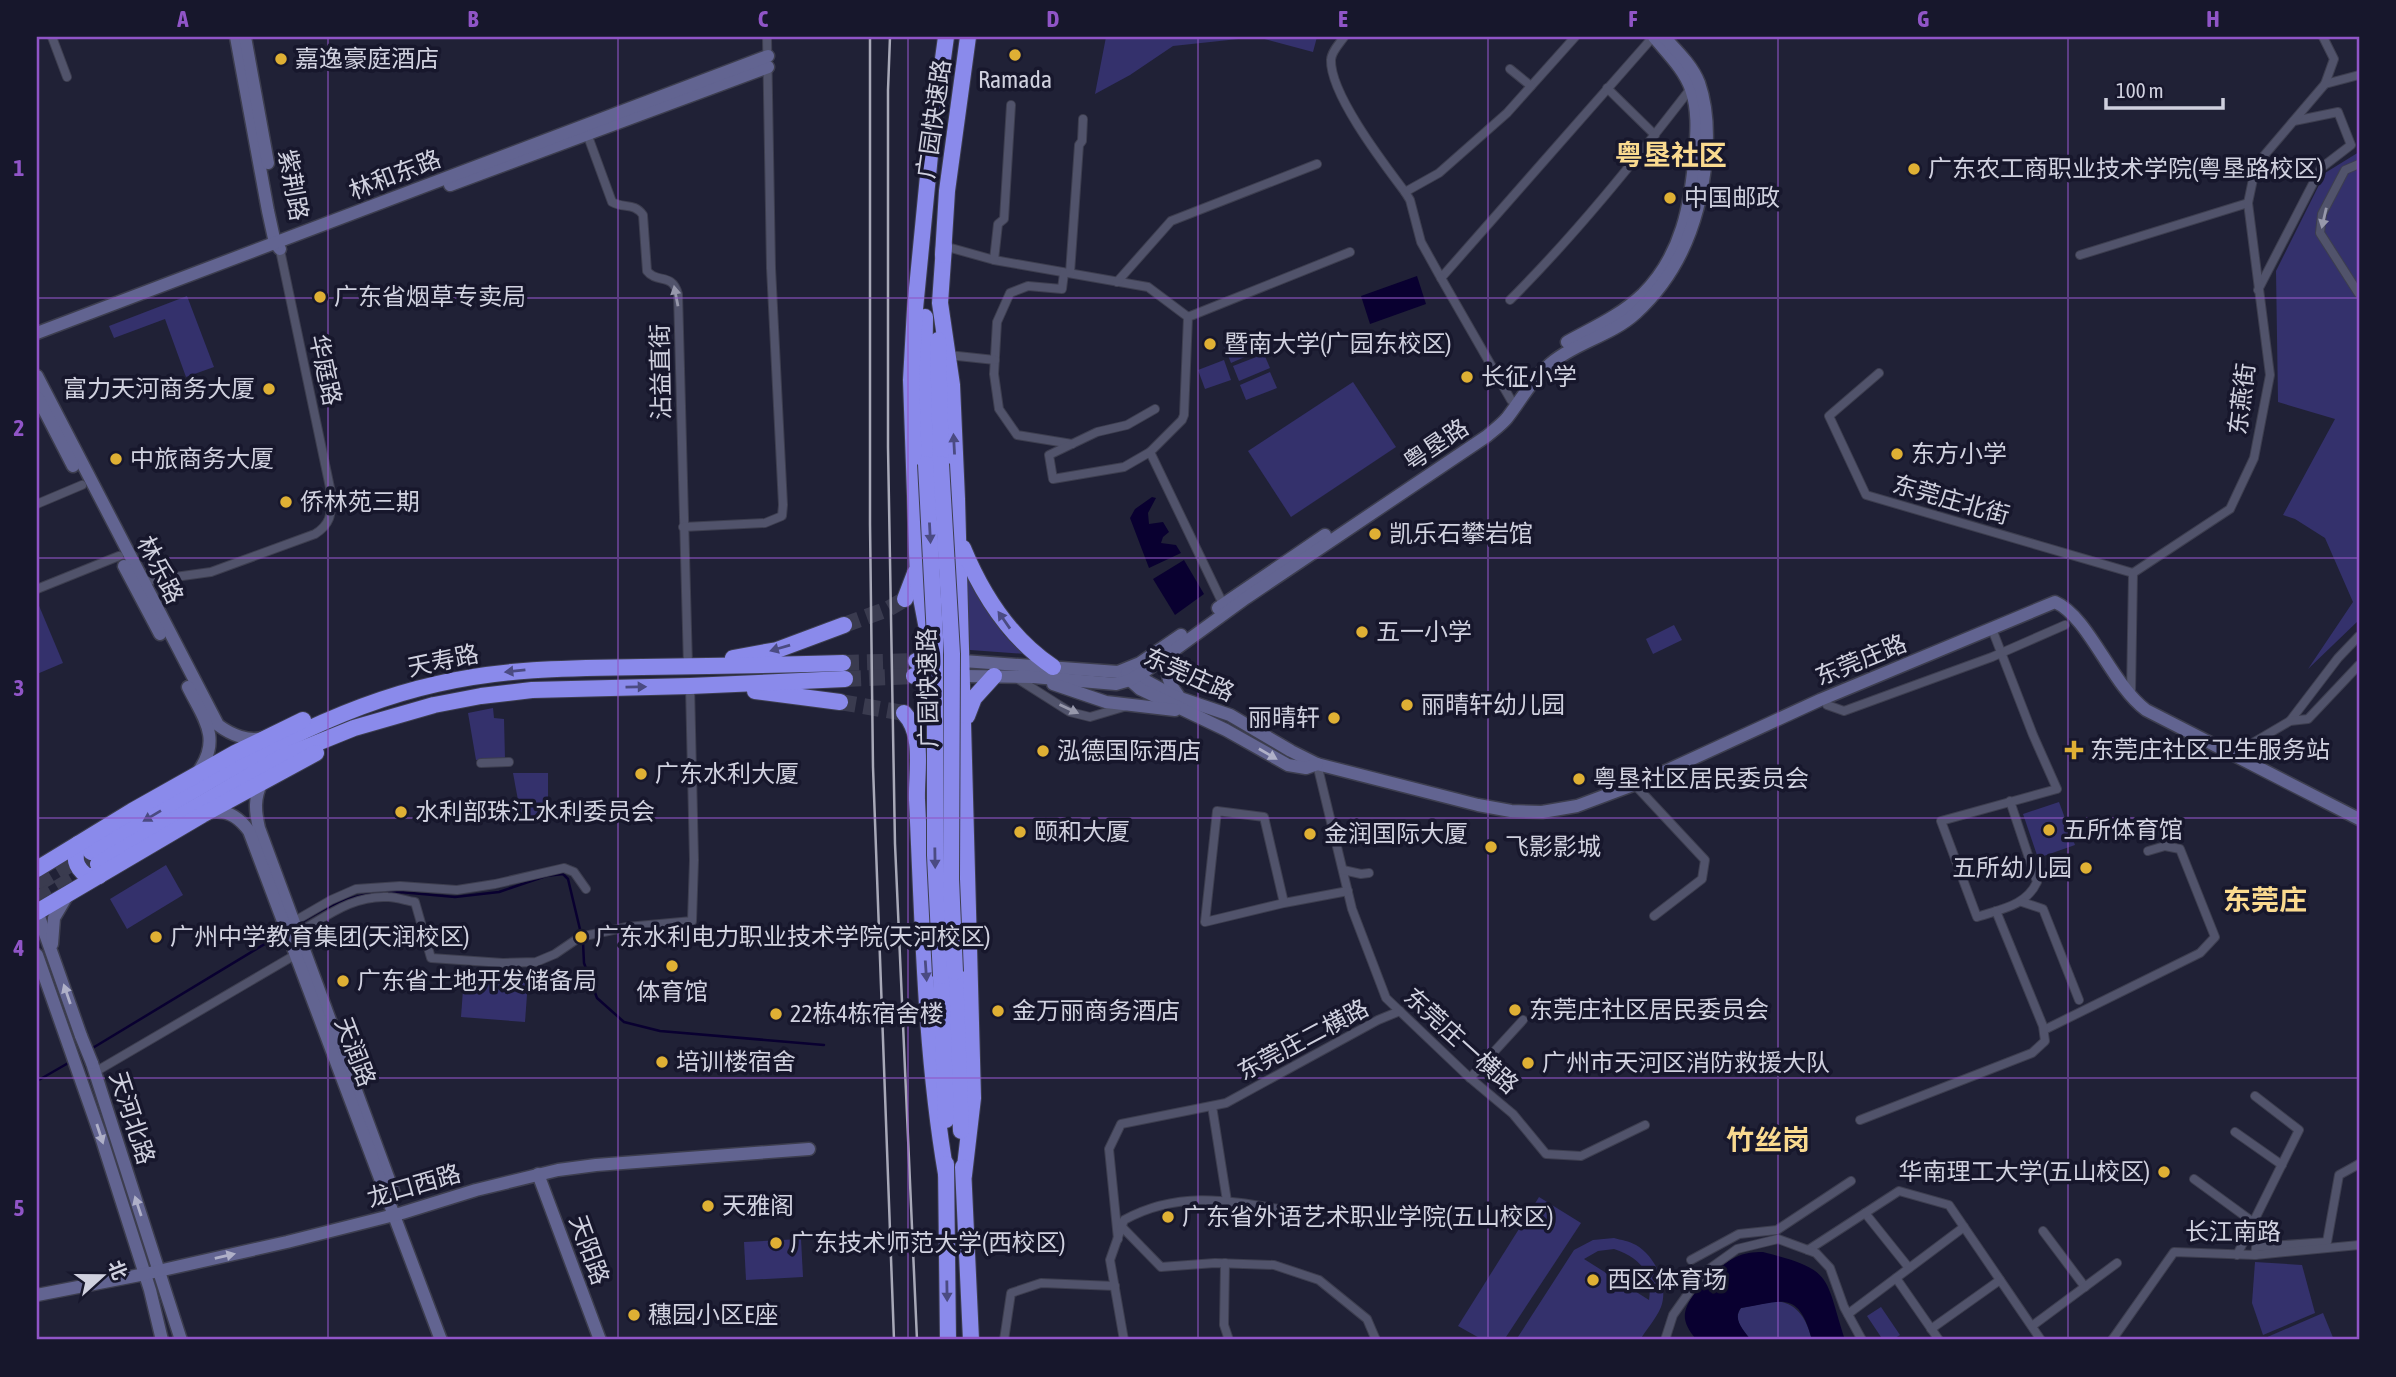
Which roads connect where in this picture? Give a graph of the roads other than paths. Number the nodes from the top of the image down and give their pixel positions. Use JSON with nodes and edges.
{"nodes":[{"id":1,"x":52,"y":37,"type":"edge"},
{"id":2,"x":236,"y":37,"type":"edge"},
{"id":3,"x":245,"y":37,"type":"edge"},
{"id":4,"x":767,"y":37,"type":"edge"},
{"id":5,"x":946,"y":37,"type":"edge"},
{"id":6,"x":956,"y":37,"type":"edge"},
{"id":7,"x":968,"y":37,"type":"edge"},
{"id":8,"x":979,"y":37,"type":"edge"},
{"id":9,"x":1344,"y":37,"type":"edge"},
{"id":10,"x":1575,"y":37,"type":"edge"},
{"id":11,"x":1653,"y":37,"type":"edge"},
{"id":12,"x":1664,"y":37,"type":"edge"},
{"id":13,"x":2323,"y":37,"type":"edge"},
{"id":14,"x":768,"y":62,"type":"junction"},
{"id":15,"x":1510,"y":69,"type":"dead end"},
{"id":16,"x":2359,"y":75,"type":"edge"},
{"id":17,"x":67,"y":77,"type":"dead end"},
{"id":18,"x":2325,"y":84,"type":"junction"},
{"id":19,"x":1531,"y":86,"type":"junction"},
{"id":20,"x":1607,"y":88,"type":"junction"},
{"id":21,"x":1691,"y":88,"type":"junction"},
{"id":22,"x":960,"y":94,"type":"junction"},
{"id":23,"x":1011,"y":105,"type":"dead end"},
{"id":24,"x":1083,"y":119,"type":"dead end"},
{"id":25,"x":2294,"y":121,"type":"junction"},
{"id":26,"x":585,"y":130,"type":"junction"},
{"id":27,"x":1655,"y":135,"type":"junction"},
{"id":28,"x":931,"y":145,"type":"junction"},
{"id":29,"x":1317,"y":164,"type":"dead end"},
{"id":30,"x":2359,"y":164,"type":"edge"},
{"id":31,"x":1405,"y":192,"type":"junction"},
{"id":32,"x":2248,"y":203,"type":"junction"},
{"id":33,"x":279,"y":245,"type":"junction"},
{"id":34,"x":944,"y":246,"type":"junction"},
{"id":35,"x":1350,"y":252,"type":"dead end"},
{"id":36,"x":2080,"y":255,"type":"dead end"},
{"id":37,"x":994,"y":260,"type":"junction"},
{"id":38,"x":929,"y":261,"type":"junction"},
{"id":39,"x":1067,"y":273,"type":"junction"},
{"id":40,"x":1441,"y":278,"type":"junction"},
{"id":41,"x":1117,"y":282,"type":"junction"},
{"id":42,"x":2258,"y":290,"type":"junction"},
{"id":43,"x":2359,"y":294,"type":"edge"},
{"id":44,"x":1510,"y":300,"type":"dead end"},
{"id":45,"x":940,"y":303,"type":"junction"},
{"id":46,"x":1188,"y":317,"type":"junction"},
{"id":47,"x":37,"y":333,"type":"edge"},
{"id":48,"x":37,"y":342,"type":"edge"},
{"id":49,"x":948,"y":355,"type":"junction"},
{"id":50,"x":995,"y":360,"type":"junction"},
{"id":51,"x":1879,"y":373,"type":"dead end"},
{"id":52,"x":37,"y":376,"type":"edge"},
{"id":53,"x":37,"y":394,"type":"edge"},
{"id":54,"x":1511,"y":400,"type":"junction"},
{"id":55,"x":1155,"y":409,"type":"dead end"},
{"id":56,"x":1072,"y":444,"type":"junction"},
{"id":57,"x":1150,"y":452,"type":"junction"},
{"id":58,"x":934,"y":464,"type":"junction"},
{"id":59,"x":82,"y":485,"type":"junction"},
{"id":60,"x":37,"y":504,"type":"edge"},
{"id":61,"x":684,"y":527,"type":"junction"},
{"id":62,"x":958,"y":537,"type":"junction"},
{"id":63,"x":120,"y":556,"type":"junction"},
{"id":64,"x":917,"y":564,"type":"junction"},
{"id":65,"x":960,"y":566,"type":"junction"},
{"id":66,"x":2133,"y":573,"type":"junction"},
{"id":67,"x":138,"y":583,"type":"junction"},
{"id":68,"x":37,"y":589,"type":"edge"},
{"id":69,"x":905,"y":598,"type":"tunnel mouth"},
{"id":70,"x":1223,"y":604,"type":"junction"},
{"id":71,"x":961,"y":623,"type":"junction"},
{"id":72,"x":844,"y":625,"type":"tunnel mouth"},
{"id":73,"x":2064,"y":625,"type":"dead end"},
{"id":74,"x":1992,"y":629,"type":"junction"},
{"id":75,"x":2359,"y":636,"type":"edge"},
{"id":76,"x":1175,"y":650,"type":"junction"},
{"id":77,"x":2002,"y":653,"type":"junction"},
{"id":78,"x":2359,"y":665,"type":"edge"},
{"id":79,"x":688,"y":666,"type":"junction"},
{"id":80,"x":1053,"y":667,"type":"junction"},
{"id":81,"x":583,"y":668,"type":"junction"},
{"id":82,"x":915,"y":669,"type":"tunnel mouth"},
{"id":83,"x":939,"y":669,"type":"junction"},
{"id":84,"x":963,"y":669,"type":"junction"},
{"id":85,"x":1131,"y":675,"type":"junction"},
{"id":86,"x":994,"y":676,"type":"junction"},
{"id":87,"x":1016,"y":677,"type":"junction"},
{"id":88,"x":1033,"y":677,"type":"junction"},
{"id":89,"x":690,"y":686,"type":"junction"},
{"id":90,"x":583,"y":688,"type":"junction"},
{"id":91,"x":1180,"y":698,"type":"junction"},
{"id":92,"x":2131,"y":698,"type":"junction"},
{"id":93,"x":376,"y":701,"type":"junction"},
{"id":94,"x":840,"y":702,"type":"tunnel mouth"},
{"id":95,"x":1827,"y":705,"type":"dead end"},
{"id":96,"x":1128,"y":706,"type":"junction"},
{"id":97,"x":1186,"y":712,"type":"junction"},
{"id":98,"x":904,"y":713,"type":"dead end"},
{"id":99,"x":2290,"y":721,"type":"junction"},
{"id":100,"x":378,"y":722,"type":"junction"},
{"id":101,"x":278,"y":731,"type":"junction"},
{"id":102,"x":963,"y":732,"type":"junction"},
{"id":103,"x":2234,"y":754,"type":"junction"},
{"id":104,"x":509,"y":762,"type":"dead end"},
{"id":105,"x":481,"y":764,"type":"dead end"},
{"id":106,"x":1317,"y":764,"type":"junction"},
{"id":107,"x":195,"y":776,"type":"junction"},
{"id":108,"x":262,"y":781,"type":"junction"},
{"id":109,"x":917,"y":781,"type":"junction"},
{"id":110,"x":964,"y":781,"type":"junction"},
{"id":111,"x":1635,"y":785,"type":"junction"},
{"id":112,"x":2010,"y":801,"type":"junction"},
{"id":113,"x":202,"y":815,"type":"junction"},
{"id":114,"x":2359,"y":819,"type":"edge"},
{"id":115,"x":919,"y":841,"type":"junction"},
{"id":116,"x":965,"y":841,"type":"junction"},
{"id":117,"x":2148,"y":851,"type":"dead end"},
{"id":118,"x":92,"y":859,"type":"junction"},
{"id":119,"x":37,"y":869,"type":"edge"},
{"id":120,"x":1343,"y":870,"type":"junction"},
{"id":121,"x":1369,"y":873,"type":"dead end"},
{"id":122,"x":586,"y":889,"type":"dead end"},
{"id":123,"x":1348,"y":891,"type":"junction"},
{"id":124,"x":69,"y":893,"type":"junction"},
{"id":125,"x":2022,"y":902,"type":"junction"},
{"id":126,"x":1284,"y":903,"type":"junction"},
{"id":127,"x":37,"y":911,"type":"edge"},
{"id":128,"x":1996,"y":911,"type":"junction"},
{"id":129,"x":1654,"y":916,"type":"dead end"},
{"id":130,"x":292,"y":929,"type":"junction"},
{"id":131,"x":52,"y":951,"type":"junction"},
{"id":132,"x":295,"y":955,"type":"junction"},
{"id":133,"x":38,"y":958,"type":"edge"},
{"id":134,"x":948,"y":974,"type":"junction"},
{"id":135,"x":2079,"y":1000,"type":"dead end"},
{"id":136,"x":1400,"y":1011,"type":"junction"},
{"id":137,"x":1522,"y":1020,"type":"dead end"},
{"id":138,"x":2044,"y":1030,"type":"junction"},
{"id":139,"x":93,"y":1068,"type":"junction"},
{"id":140,"x":1470,"y":1078,"type":"junction"},
{"id":141,"x":2255,"y":1096,"type":"dead end"},
{"id":142,"x":1212,"y":1106,"type":"junction"},
{"id":143,"x":1860,"y":1120,"type":"dead end"},
{"id":144,"x":1645,"y":1125,"type":"dead end"},
{"id":145,"x":2235,"y":1132,"type":"dead end"},
{"id":146,"x":809,"y":1149,"type":"dead end"},
{"id":147,"x":2359,"y":1164,"type":"edge"},
{"id":148,"x":2282,"y":1165,"type":"junction"},
{"id":149,"x":538,"y":1174,"type":"junction"},
{"id":150,"x":946,"y":1174,"type":"junction"},
{"id":151,"x":964,"y":1175,"type":"junction"},
{"id":152,"x":2194,"y":1179,"type":"dead end"},
{"id":153,"x":1851,"y":1181,"type":"dead end"},
{"id":154,"x":1227,"y":1201,"type":"junction"},
{"id":155,"x":1303,"y":1213,"type":"dead end"},
{"id":156,"x":1865,"y":1213,"type":"junction"},
{"id":157,"x":398,"y":1214,"type":"junction"},
{"id":158,"x":2253,"y":1222,"type":"junction"},
{"id":159,"x":1122,"y":1227,"type":"junction"},
{"id":160,"x":1964,"y":1227,"type":"junction"},
{"id":161,"x":2043,"y":1231,"type":"dead end"},
{"id":162,"x":1118,"y":1239,"type":"junction"},
{"id":163,"x":2359,"y":1245,"type":"edge"},
{"id":164,"x":1808,"y":1250,"type":"junction"},
{"id":165,"x":2237,"y":1255,"type":"junction"},
{"id":166,"x":2255,"y":1255,"type":"junction"},
{"id":167,"x":1691,"y":1260,"type":"dead end"},
{"id":168,"x":1225,"y":1263,"type":"junction"},
{"id":169,"x":2117,"y":1263,"type":"dead end"},
{"id":170,"x":1909,"y":1268,"type":"junction"},
{"id":171,"x":152,"y":1273,"type":"junction"},
{"id":172,"x":1896,"y":1278,"type":"junction"},
{"id":173,"x":2000,"y":1280,"type":"junction"},
{"id":174,"x":1115,"y":1286,"type":"junction"},
{"id":175,"x":2085,"y":1287,"type":"junction"},
{"id":176,"x":37,"y":1295,"type":"edge"},
{"id":177,"x":1848,"y":1314,"type":"junction"},
{"id":178,"x":2032,"y":1326,"type":"junction"},
{"id":179,"x":1931,"y":1329,"type":"junction"},
{"id":180,"x":162,"y":1340,"type":"edge"},
{"id":181,"x":181,"y":1340,"type":"edge"},
{"id":182,"x":441,"y":1340,"type":"edge"},
{"id":183,"x":449,"y":1340,"type":"edge"},
{"id":184,"x":600,"y":1340,"type":"edge"},
{"id":185,"x":947,"y":1340,"type":"edge"},
{"id":186,"x":971,"y":1340,"type":"edge"},
{"id":187,"x":1004,"y":1340,"type":"edge"},
{"id":188,"x":1124,"y":1340,"type":"edge"},
{"id":189,"x":1229,"y":1340,"type":"edge"},
{"id":190,"x":1376,"y":1340,"type":"edge"},
{"id":191,"x":1665,"y":1340,"type":"edge"},
{"id":192,"x":1862,"y":1340,"type":"edge"},
{"id":193,"x":1939,"y":1340,"type":"edge"},
{"id":194,"x":2041,"y":1340,"type":"edge"},
{"id":195,"x":2112,"y":1340,"type":"edge"}],
"edges":[{"from":1,"to":17,"type":"street"},
{"from":2,"to":33,"type":"street","name":"紫荆路"},
{"from":3,"to":33,"type":"street","name":"紫荆路"},
{"from":4,"to":14,"type":"street"},
{"from":5,"to":28,"type":"highway"},
{"from":6,"to":38,"type":"highway","name":"广园快速路"},
{"from":7,"to":22,"type":"highway","name":"广园快速路"},
{"from":8,"to":22,"type":"highway"},
{"from":9,"to":31,"type":"street"},
{"from":10,"to":19,"type":"street"},
{"from":11,"to":20,"type":"street"},
{"from":11,"to":21,"type":"street","name":"粤垦路"},
{"from":12,"to":76,"type":"street","name":"粤垦路"},
{"from":13,"to":18,"type":"street"},
{"from":14,"to":26,"type":"street","name":"林和东路"},
{"from":14,"to":61,"type":"street"},
{"from":15,"to":19,"type":"street"},
{"from":16,"to":18,"type":"street"},
{"from":18,"to":25,"type":"street","name":"东燕街"},
{"from":19,"to":31,"type":"street"},
{"from":20,"to":27,"type":"street"},
{"from":20,"to":40,"type":"street"},
{"from":21,"to":27,"type":"street"},
{"from":21,"to":54,"type":"street","name":"粤垦路"},
{"from":22,"to":34,"type":"highway","name":"广园快速路"},
{"from":23,"to":37,"type":"street"},
{"from":24,"to":39,"type":"street"},
{"from":25,"to":32,"type":"street","name":"东燕街"},
{"from":25,"to":42,"type":"street"},
{"from":26,"to":33,"type":"street","name":"林和东路"},
{"from":61,"to":26,"type":"street","name":"沾益直街","one_way":true},
{"from":27,"to":44,"type":"street"},
{"from":28,"to":38,"type":"highway"},
{"from":28,"to":64,"type":"highway"},
{"from":29,"to":41,"type":"street"},
{"from":30,"to":43,"type":"street","one_way":true},
{"from":31,"to":40,"type":"street"},
{"from":32,"to":36,"type":"street"},
{"from":32,"to":42,"type":"street","name":"东燕街"},
{"from":33,"to":47,"type":"street","name":"林和东路"},
{"from":33,"to":48,"type":"street","name":"林和东路"},
{"from":33,"to":67,"type":"street","name":"华庭路"},
{"from":34,"to":37,"type":"street"},
{"from":34,"to":45,"type":"highway","name":"广园快速路"},
{"from":35,"to":46,"type":"street"},
{"from":37,"to":39,"type":"street"},
{"from":38,"to":58,"type":"highway","name":"广园快速路"},
{"from":39,"to":41,"type":"street"},
{"from":39,"to":50,"type":"street"},
{"from":40,"to":54,"type":"street"},
{"from":41,"to":46,"type":"street"},
{"from":42,"to":66,"type":"street","name":"东燕街"},
{"from":45,"to":49,"type":"highway"},
{"from":45,"to":58,"type":"highway","name":"广园快速路"},
{"from":46,"to":57,"type":"street"},
{"from":49,"to":50,"type":"street"},
{"from":62,"to":49,"type":"highway","one_way":true},
{"from":50,"to":56,"type":"street"},
{"from":51,"to":66,"type":"street","name":"东莞庄北街"},
{"from":52,"to":67,"type":"street","name":"林乐路"},
{"from":53,"to":59,"type":"street","name":"林乐路"},
{"from":54,"to":70,"type":"street","name":"粤垦路"},
{"from":55,"to":56,"type":"street"},
{"from":56,"to":57,"type":"street"},
{"from":57,"to":70,"type":"street"},
{"from":58,"to":134,"type":"highway","name":"广园快速路","bridge":true},
{"from":59,"to":60,"type":"street"},
{"from":59,"to":63,"type":"street","name":"林乐路"},
{"from":61,"to":79,"type":"street","name":"沾益直街"},
{"from":62,"to":65,"type":"highway"},
{"from":80,"to":62,"type":"highway","one_way":true},
{"from":63,"to":67,"type":"street","name":"林乐路"},
{"from":63,"to":68,"type":"street"},
{"from":64,"to":65,"type":"highway"},
{"from":64,"to":69,"type":"highway"},
{"from":64,"to":83,"type":"highway"},
{"from":65,"to":71,"type":"highway"},
{"from":66,"to":92,"type":"street"},
{"from":67,"to":101,"type":"street","name":"林乐路"},
{"from":67,"to":107,"type":"street","name":"林乐路"},
{"from":70,"to":85,"type":"street","name":"粤垦路"},
{"from":71,"to":83,"type":"highway"},
{"from":71,"to":84,"type":"highway"},
{"from":72,"to":79,"type":"highway","one_way":true},
{"from":73,"to":77,"type":"street"},
{"from":74,"to":77,"type":"street"},
{"from":74,"to":92,"type":"street","name":"东莞庄路"},
{"from":74,"to":111,"type":"street","name":"东莞庄路"},
{"from":75,"to":99,"type":"street"},
{"from":76,"to":85,"type":"street","name":"粤垦路"},
{"from":76,"to":91,"type":"street"},
{"from":77,"to":95,"type":"street"},
{"from":77,"to":112,"type":"street"},
{"from":78,"to":99,"type":"street"},
{"from":79,"to":81,"type":"highway","name":"天寿路"},
{"from":79,"to":89,"type":"highway","name":"天寿路"},
{"from":80,"to":84,"type":"street"},
{"from":80,"to":85,"type":"street"},
{"from":81,"to":90,"type":"highway"},
{"from":81,"to":93,"type":"highway","name":"天寿路","one_way":true},
{"from":82,"to":83,"type":"highway"},
{"from":83,"to":84,"type":"highway"},
{"from":83,"to":102,"type":"highway"},
{"from":84,"to":86,"type":"street","name":"粤垦路"},
{"from":84,"to":102,"type":"highway"},
{"from":85,"to":88,"type":"street","name":"粤垦路"},
{"from":85,"to":91,"type":"street","name":"东莞庄路"},
{"from":85,"to":97,"type":"street","name":"东莞庄路"},
{"from":86,"to":87,"type":"street","name":"粤垦路"},
{"from":86,"to":102,"type":"highway"},
{"from":87,"to":88,"type":"street","name":"粤垦路"},
{"from":87,"to":96,"type":"street","one_way":true},
{"from":88,"to":96,"type":"street"},
{"from":90,"to":89,"type":"highway","name":"天寿路","one_way":true},
{"from":89,"to":94,"type":"highway"},
{"from":89,"to":130,"type":"street"},
{"from":90,"to":100,"type":"highway","name":"天寿路"},
{"from":91,"to":106,"type":"street","name":"东莞庄路"},
{"from":92,"to":103,"type":"street","name":"东莞庄路"},
{"from":93,"to":101,"type":"highway"},
{"from":93,"to":118,"type":"highway","name":"天寿路","one_way":true},
{"from":96,"to":97,"type":"street"},
{"from":97,"to":106,"type":"street","name":"东莞庄路","one_way":true},
{"from":98,"to":109,"type":"highway"},
{"from":99,"to":103,"type":"street"},
{"from":100,"to":108,"type":"highway"},
{"from":100,"to":118,"type":"highway","name":"天寿路"},
{"from":101,"to":107,"type":"highway"},
{"from":102,"to":110,"type":"highway"},
{"from":103,"to":114,"type":"street","name":"东莞庄路"},
{"from":104,"to":105,"type":"street"},
{"from":106,"to":111,"type":"street","name":"东莞庄路"},
{"from":106,"to":120,"type":"street","name":"东莞庄一横路"},
{"from":107,"to":118,"type":"highway"},
{"from":108,"to":113,"type":"highway"},
{"from":108,"to":130,"type":"street","name":"天润路"},
{"from":109,"to":110,"type":"highway"},
{"from":109,"to":115,"type":"highway"},
{"from":110,"to":116,"type":"highway"},
{"from":111,"to":129,"type":"street"},
{"from":112,"to":125,"type":"street"},
{"from":112,"to":128,"type":"street"},
{"from":113,"to":118,"type":"highway"},
{"from":113,"to":130,"type":"street","name":"天润路"},
{"from":115,"to":116,"type":"highway"},
{"from":115,"to":150,"type":"highway","one_way":true},
{"from":116,"to":151,"type":"highway"},
{"from":117,"to":138,"type":"street"},
{"from":118,"to":119,"type":"highway"},
{"from":118,"to":124,"type":"highway"},
{"from":120,"to":121,"type":"street"},
{"from":120,"to":123,"type":"street","name":"东莞庄一横路"},
{"from":122,"to":130,"type":"street"},
{"from":123,"to":126,"type":"street"},
{"from":123,"to":136,"type":"street","name":"东莞庄一横路"},
{"from":124,"to":127,"type":"highway"},
{"from":124,"to":131,"type":"street"},
{"from":125,"to":128,"type":"street"},
{"from":125,"to":135,"type":"street"},
{"from":126,"to":126,"type":"street"},
{"from":127,"to":131,"type":"street","name":"天河北路"},
{"from":128,"to":138,"type":"street"},
{"from":130,"to":132,"type":"street","name":"天润路"},
{"from":130,"to":157,"type":"street","name":"天润路"},
{"from":139,"to":131,"type":"street","name":"天河北路","one_way":true,"bridge":true},
{"from":132,"to":139,"type":"street"},
{"from":132,"to":157,"type":"street","name":"天润路"},
{"from":133,"to":171,"type":"street","name":"天河北路","one_way":true},
{"from":134,"to":150,"type":"highway","name":"广园快速路"},
{"from":134,"to":151,"type":"highway","name":"广园快速路"},
{"from":136,"to":140,"type":"street","name":"东莞庄一横路"},
{"from":136,"to":142,"type":"street","name":"东莞庄二横路"},
{"from":137,"to":140,"type":"street"},
{"from":138,"to":143,"type":"street"},
{"from":171,"to":139,"type":"street","name":"天河北路","one_way":true},
{"from":140,"to":144,"type":"street","name":"东莞庄一横路"},
{"from":141,"to":148,"type":"street"},
{"from":142,"to":154,"type":"street"},
{"from":142,"to":162,"type":"street","name":"东莞庄二横路"},
{"from":145,"to":148,"type":"street"},
{"from":146,"to":149,"type":"street","name":"龙口西路"},
{"from":147,"to":166,"type":"street"},
{"from":148,"to":158,"type":"street"},
{"from":149,"to":157,"type":"street","name":"龙口西路"},
{"from":149,"to":184,"type":"street","name":"天阳路"},
{"from":150,"to":185,"type":"highway","name":"广园快速路","one_way":true},
{"from":151,"to":186,"type":"highway","name":"广园快速路"},
{"from":152,"to":158,"type":"street"},
{"from":153,"to":167,"type":"street"},
{"from":154,"to":155,"type":"street"},
{"from":154,"to":159,"type":"street"},
{"from":156,"to":160,"type":"street"},
{"from":156,"to":164,"type":"street"},
{"from":156,"to":170,"type":"street"},
{"from":171,"to":157,"type":"street","name":"龙口西路","one_way":true},
{"from":157,"to":182,"type":"street","name":"天润路"},
{"from":157,"to":183,"type":"street","name":"天润路"},
{"from":158,"to":165,"type":"street"},
{"from":159,"to":162,"type":"street"},
{"from":159,"to":168,"type":"street"},
{"from":160,"to":170,"type":"street"},
{"from":160,"to":173,"type":"street"},
{"from":161,"to":175,"type":"street"},
{"from":162,"to":174,"type":"street"},
{"from":163,"to":166,"type":"street","name":"长江南路"},
{"from":164,"to":177,"type":"street"},
{"from":164,"to":191,"type":"street"},
{"from":165,"to":166,"type":"street","name":"长江南路"},
{"from":165,"to":195,"type":"street","name":"长江南路"},
{"from":168,"to":189,"type":"street"},
{"from":168,"to":190,"type":"street"},
{"from":169,"to":175,"type":"street"},
{"from":170,"to":172,"type":"street"},
{"from":171,"to":176,"type":"street","name":"龙口西路"},
{"from":171,"to":180,"type":"street","name":"天河北路"},
{"from":171,"to":181,"type":"street","name":"天河北路"},
{"from":172,"to":177,"type":"street"},
{"from":172,"to":179,"type":"street"},
{"from":173,"to":178,"type":"street"},
{"from":173,"to":179,"type":"street"},
{"from":174,"to":187,"type":"street"},
{"from":174,"to":188,"type":"street"},
{"from":175,"to":178,"type":"street"},
{"from":177,"to":192,"type":"street"},
{"from":178,"to":194,"type":"street"},
{"from":179,"to":193,"type":"street"}]}
